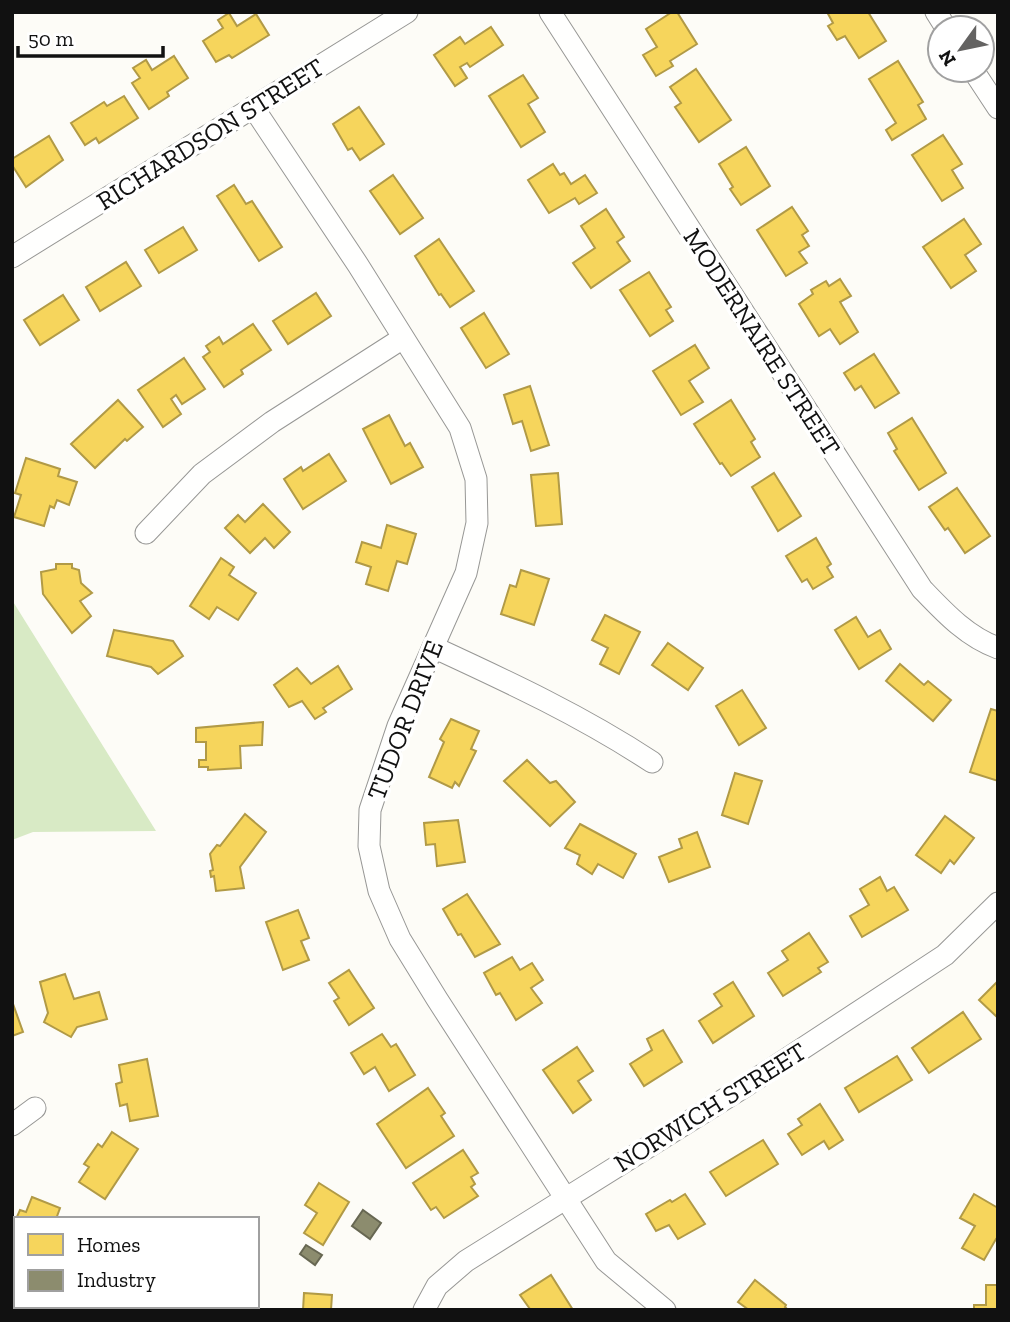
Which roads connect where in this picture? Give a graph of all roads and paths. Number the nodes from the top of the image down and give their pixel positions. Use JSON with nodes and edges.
{"nodes":[{"id":1,"x":407,"y":12,"type":"edge"},
{"id":2,"x":550,"y":12,"type":"edge"},
{"id":3,"x":982,"y":84,"type":"edge"},
{"id":4,"x":253,"y":107,"type":"junction"},
{"id":5,"x":998,"y":108,"type":"edge"},
{"id":6,"x":12,"y":257,"type":"edge"},
{"id":7,"x":403,"y":338,"type":"junction"},
{"id":8,"x":146,"y":533,"type":"dead end"},
{"id":9,"x":433,"y":647,"type":"junction"},
{"id":10,"x":998,"y":648,"type":"edge"},
{"id":11,"x":652,"y":762,"type":"dead end"},
{"id":12,"x":998,"y":903,"type":"edge"},
{"id":13,"x":35,"y":1108,"type":"dead end"},
{"id":14,"x":12,"y":1125,"type":"edge"},
{"id":15,"x":565,"y":1198,"type":"junction"},
{"id":16,"x":424,"y":1310,"type":"edge"},
{"id":17,"x":665,"y":1310,"type":"edge"}],
"edges":[{"from":1,"to":4,"type":"street","name":"RICHARDSON STREET"},
{"from":2,"to":10,"type":"street","name":"MODERNAIRE STREET"},
{"from":3,"to":5,"type":"street"},
{"from":4,"to":6,"type":"street","name":"RICHARDSON STREET"},
{"from":4,"to":7,"type":"street","name":"TUDOR DRIVE"},
{"from":7,"to":8,"type":"street"},
{"from":7,"to":9,"type":"street","name":"TUDOR DRIVE"},
{"from":9,"to":11,"type":"street"},
{"from":9,"to":15,"type":"street","name":"TUDOR DRIVE"},
{"from":12,"to":15,"type":"street","name":"NORWICH STREET"},
{"from":13,"to":14,"type":"street"},
{"from":15,"to":16,"type":"street","name":"NORWICH STREET"},
{"from":15,"to":17,"type":"street","name":"TUDOR DRIVE"}]}
